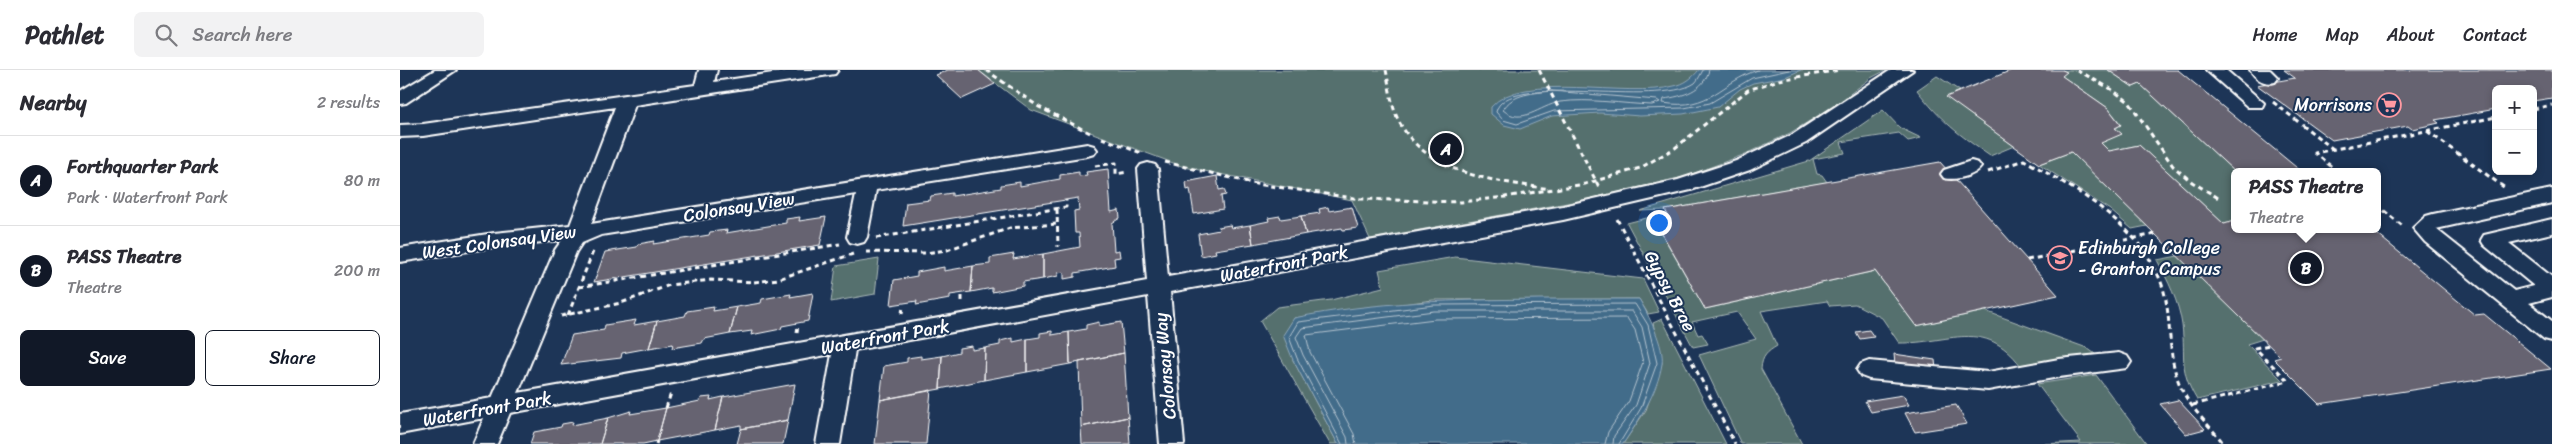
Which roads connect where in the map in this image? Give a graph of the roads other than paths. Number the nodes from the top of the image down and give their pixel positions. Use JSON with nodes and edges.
{"nodes":[{"id":1,"x":447,"y":70,"type":"edge"},
{"id":2,"x":708,"y":70,"type":"edge"},
{"id":3,"x":829,"y":70,"type":"edge"},
{"id":4,"x":1904,"y":70,"type":"edge"},
{"id":5,"x":2215,"y":70,"type":"edge"},
{"id":6,"x":702,"y":89,"type":"junction"},
{"id":7,"x":400,"y":99,"type":"edge"},
{"id":8,"x":626,"y":101,"type":"junction"},
{"id":9,"x":2264,"y":102,"type":"road end"},
{"id":10,"x":400,"y":131,"type":"edge"},
{"id":11,"x":1093,"y":140,"type":"road end"},
{"id":12,"x":1150,"y":161,"type":"road end"},
{"id":13,"x":1977,"y":170,"type":"road end"},
{"id":14,"x":1951,"y":174,"type":"dead end"},
{"id":15,"x":867,"y":187,"type":"junction"},
{"id":16,"x":2552,"y":196,"type":"edge"},
{"id":17,"x":2552,"y":226,"type":"edge"},
{"id":18,"x":588,"y":231,"type":"junction"},
{"id":19,"x":857,"y":240,"type":"road end"},
{"id":20,"x":400,"y":255,"type":"edge"},
{"id":21,"x":1158,"y":287,"type":"junction"},
{"id":22,"x":2552,"y":288,"type":"edge"},
{"id":23,"x":2509,"y":300,"type":"junction"},
{"id":24,"x":2552,"y":333,"type":"edge"},
{"id":25,"x":845,"y":344,"type":"junction"},
{"id":26,"x":2119,"y":362,"type":"dead end"},
{"id":27,"x":1869,"y":370,"type":"dead end"},
{"id":28,"x":500,"y":407,"type":"junction"},
{"id":29,"x":400,"y":424,"type":"edge"},
{"id":30,"x":485,"y":444,"type":"edge"},
{"id":31,"x":828,"y":444,"type":"edge"},
{"id":32,"x":1172,"y":444,"type":"edge"}],
"edges":[{"from":1,"to":7,"type":"street"},
{"from":2,"to":6,"type":"street"},
{"from":3,"to":6,"type":"street"},
{"from":4,"to":21,"type":"street","name":"Waterfront Park"},
{"from":5,"to":9,"type":"street"},
{"from":6,"to":8,"type":"street"},
{"from":8,"to":10,"type":"street"},
{"from":8,"to":18,"type":"street"},
{"from":11,"to":15,"type":"street","name":"Colonsay View"},
{"from":12,"to":21,"type":"street","name":"Colonsay Way"},
{"from":13,"to":14,"type":"street"},
{"from":15,"to":18,"type":"street","name":"Colonsay View"},
{"from":15,"to":19,"type":"street"},
{"from":16,"to":23,"type":"street"},
{"from":17,"to":22,"type":"street"},
{"from":18,"to":20,"type":"street","name":"West Colonsay View"},
{"from":18,"to":28,"type":"street"},
{"from":21,"to":25,"type":"street","name":"Waterfront Park"},
{"from":21,"to":32,"type":"street","name":"Colonsay Way"},
{"from":22,"to":23,"type":"street"},
{"from":23,"to":24,"type":"street"},
{"from":25,"to":28,"type":"street","name":"Waterfront Park"},
{"from":25,"to":31,"type":"street"},
{"from":26,"to":27,"type":"street"},
{"from":28,"to":29,"type":"street","name":"Waterfront Park"},
{"from":28,"to":30,"type":"street"}]}
